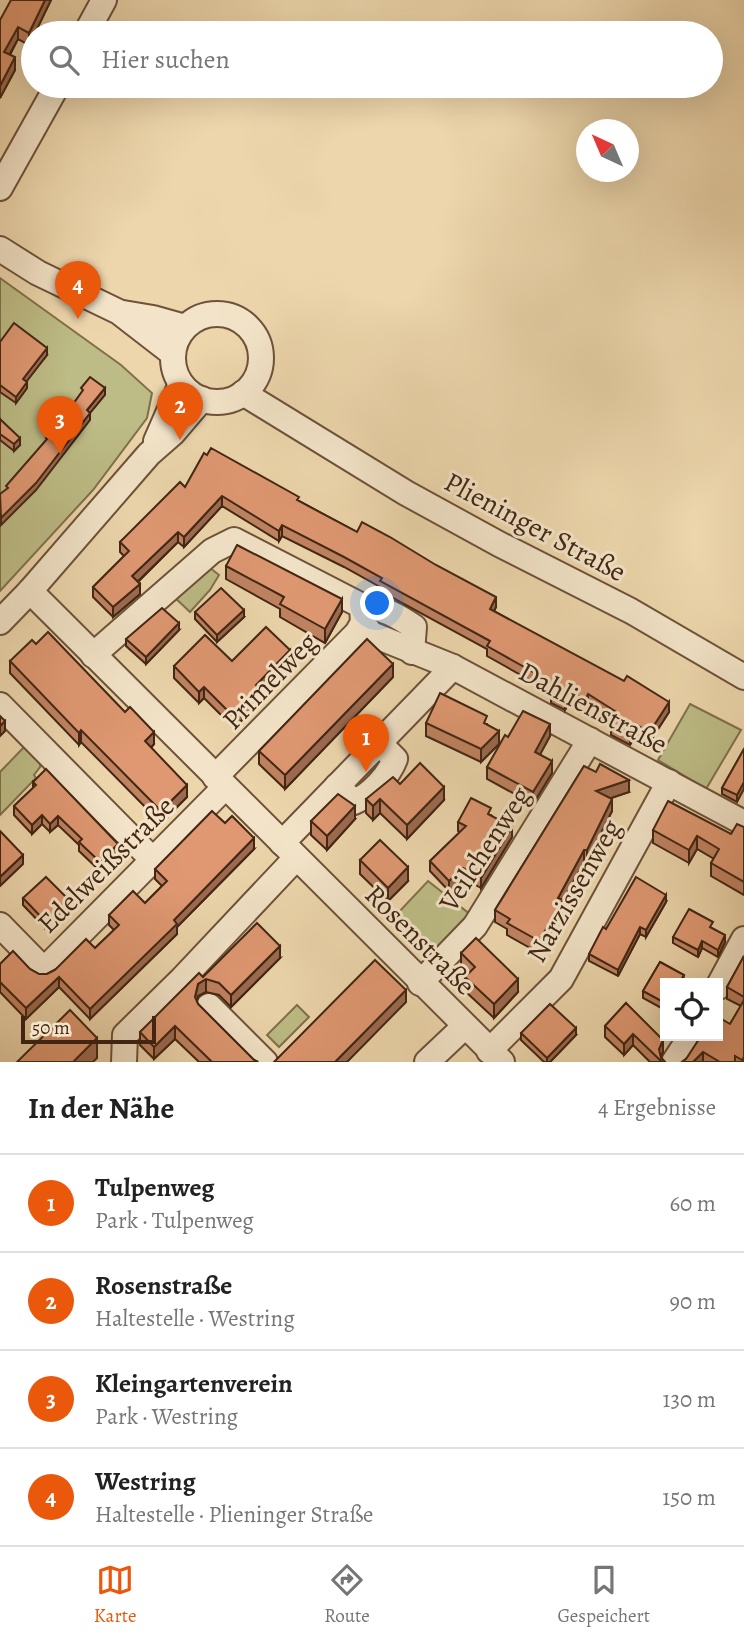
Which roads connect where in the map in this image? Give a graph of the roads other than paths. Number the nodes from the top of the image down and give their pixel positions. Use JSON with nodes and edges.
{"nodes":[{"id":1,"x":104,"y":0,"type":"edge"},
{"id":2,"x":93,"y":21,"type":"edge"},
{"id":3,"x":50,"y":98,"type":"edge"},
{"id":4,"x":0,"y":188,"type":"edge"},
{"id":5,"x":0,"y":249,"type":"edge"},
{"id":6,"x":119,"y":312,"type":"junction"},
{"id":7,"x":185,"y":327,"type":"junction"},
{"id":8,"x":172,"y":353,"type":"junction"},
{"id":9,"x":260,"y":364,"type":"junction"},
{"id":10,"x":181,"y":384,"type":"junction"},
{"id":11,"x":243,"y":393,"type":"junction"},
{"id":12,"x":202,"y":399,"type":"junction"},
{"id":13,"x":301,"y":427,"type":"junction"},
{"id":14,"x":149,"y":454,"type":"junction"},
{"id":15,"x":30,"y":591,"type":"junction"},
{"id":16,"x":362,"y":614,"type":"junction"},
{"id":17,"x":0,"y":622,"type":"edge"},
{"id":18,"x":93,"y":655,"type":"junction"},
{"id":19,"x":453,"y":667,"type":"junction"},
{"id":20,"x":744,"y":677,"type":"edge"},
{"id":21,"x":0,"y":705,"type":"edge"},
{"id":22,"x":590,"y":740,"type":"junction"},
{"id":23,"x":220,"y":782,"type":"junction"},
{"id":24,"x":669,"y":782,"type":"junction"},
{"id":25,"x":744,"y":823,"type":"edge"},
{"id":26,"x":289,"y":851,"type":"junction"},
{"id":27,"x":152,"y":859,"type":"junction"},
{"id":28,"x":4,"y":936,"type":"edge"},
{"id":29,"x":744,"y":939,"type":"edge"},
{"id":30,"x":723,"y":978,"type":"edge"},
{"id":31,"x":420,"y":983,"type":"junction"},
{"id":32,"x":195,"y":992,"type":"junction"},
{"id":33,"x":465,"y":1026,"type":"junction"},
{"id":34,"x":688,"y":1041,"type":"edge"},
{"id":35,"x":495,"y":1056,"type":"edge"},
{"id":36,"x":124,"y":1062,"type":"edge"},
{"id":37,"x":265,"y":1062,"type":"edge"},
{"id":38,"x":427,"y":1062,"type":"edge"},
{"id":39,"x":674,"y":1062,"type":"edge"}],
"edges":[{"from":1,"to":2,"type":"street"},
{"from":3,"to":4,"type":"street"},
{"from":5,"to":6,"type":"street"},
{"from":6,"to":7,"type":"street"},
{"from":6,"to":8,"type":"street"},
{"from":7,"to":8,"type":"street"},
{"from":7,"to":9,"type":"street","name":"Plieninger Straße"},
{"from":8,"to":10,"type":"street"},
{"from":9,"to":11,"type":"street"},
{"from":9,"to":13,"type":"street","name":"Plieninger Straße"},
{"from":10,"to":12,"type":"street"},
{"from":10,"to":14,"type":"street"},
{"from":11,"to":12,"type":"street"},
{"from":11,"to":13,"type":"street","name":"Plieninger Straße"},
{"from":12,"to":14,"type":"street"},
{"from":13,"to":20,"type":"street","name":"Plieninger Straße"},
{"from":14,"to":15,"type":"street"},
{"from":15,"to":17,"type":"street"},
{"from":15,"to":18,"type":"street","name":"Rosenstraße"},
{"from":16,"to":18,"type":"street","name":"Dahlienstraße"},
{"from":16,"to":19,"type":"street","name":"Dahlienstraße"},
{"from":16,"to":23,"type":"street","name":"Primelweg"},
{"from":18,"to":23,"type":"street","name":"Rosenstraße"},
{"from":19,"to":22,"type":"street","name":"Dahlienstraße"},
{"from":19,"to":26,"type":"street"},
{"from":21,"to":27,"type":"street"},
{"from":22,"to":24,"type":"street","name":"Dahlienstraße"},
{"from":22,"to":31,"type":"street","name":"Veilchenweg"},
{"from":23,"to":26,"type":"street","name":"Rosenstraße"},
{"from":23,"to":27,"type":"street","name":"Edelweißstraße"},
{"from":24,"to":25,"type":"street","name":"Dahlienstraße"},
{"from":24,"to":35,"type":"street","name":"Narzissenweg"},
{"from":26,"to":31,"type":"street","name":"Rosenstraße"},
{"from":26,"to":32,"type":"street"},
{"from":27,"to":28,"type":"street","name":"Edelweißstraße"},
{"from":29,"to":30,"type":"street"},
{"from":31,"to":33,"type":"street","name":"Rosenstraße"},
{"from":32,"to":36,"type":"street"},
{"from":32,"to":37,"type":"street"},
{"from":33,"to":35,"type":"street","name":"Rosenstraße"},
{"from":33,"to":38,"type":"street"},
{"from":34,"to":39,"type":"street"}]}
